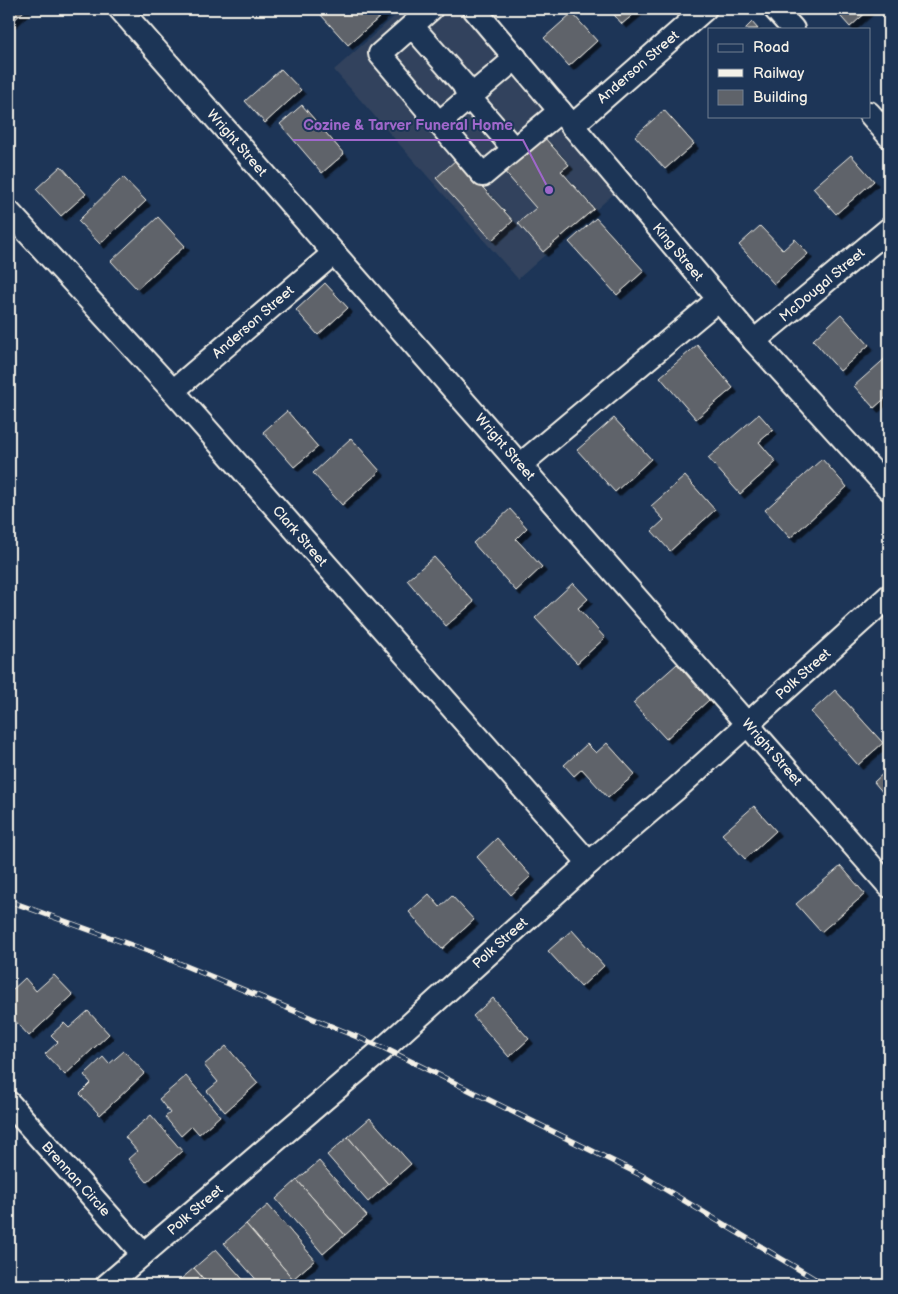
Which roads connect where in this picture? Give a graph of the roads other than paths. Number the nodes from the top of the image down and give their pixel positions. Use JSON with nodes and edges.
{"nodes":[{"id":1,"x":120,"y":9,"type":"edge"},
{"id":2,"x":431,"y":9,"type":"edge"},
{"id":3,"x":474,"y":9,"type":"edge"},
{"id":4,"x":705,"y":9,"type":"edge"},
{"id":5,"x":775,"y":9,"type":"edge"},
{"id":6,"x":412,"y":26,"type":"junction"},
{"id":7,"x":792,"y":28,"type":"edge"},
{"id":8,"x":516,"y":58,"type":"junction"},
{"id":9,"x":470,"y":98,"type":"junction"},
{"id":10,"x":870,"y":115,"type":"edge"},
{"id":11,"x":566,"y":119,"type":"junction"},
{"id":12,"x":439,"y":123,"type":"junction"},
{"id":13,"x":889,"y":136,"type":"edge"},
{"id":14,"x":514,"y":149,"type":"junction"},
{"id":15,"x":9,"y":212,"type":"edge"},
{"id":16,"x":889,"y":229,"type":"edge"},
{"id":17,"x":334,"y":253,"type":"junction"},
{"id":18,"x":719,"y":299,"type":"junction"},
{"id":19,"x":754,"y":341,"type":"junction"},
{"id":20,"x":173,"y":391,"type":"junction"},
{"id":21,"x":520,"y":465,"type":"junction"},
{"id":22,"x":889,"y":489,"type":"edge"},
{"id":23,"x":889,"y":596,"type":"edge"},
{"id":24,"x":748,"y":724,"type":"junction"},
{"id":25,"x":589,"y":863,"type":"junction"},
{"id":26,"x":889,"y":886,"type":"edge"},
{"id":27,"x":9,"y":1103,"type":"edge"},
{"id":28,"x":143,"y":1254,"type":"junction"},
{"id":29,"x":106,"y":1285,"type":"edge"}],
"edges":[{"from":1,"to":17,"type":"street","name":"Wright Street"},
{"from":2,"to":6,"type":"street"},
{"from":3,"to":8,"type":"street","name":"King Street"},
{"from":4,"to":11,"type":"street","name":"Anderson Street"},
{"from":5,"to":7,"type":"street"},
{"from":6,"to":9,"type":"street"},
{"from":6,"to":12,"type":"street"},
{"from":8,"to":9,"type":"street"},
{"from":8,"to":11,"type":"street","name":"King Street"},
{"from":9,"to":12,"type":"street"},
{"from":9,"to":14,"type":"street"},
{"from":10,"to":13,"type":"street"},
{"from":11,"to":14,"type":"street","name":"Anderson Street"},
{"from":11,"to":18,"type":"street","name":"King Street"},
{"from":12,"to":14,"type":"street","name":"Anderson Street"},
{"from":15,"to":20,"type":"street","name":"Clark Street"},
{"from":16,"to":19,"type":"street","name":"McDougal Street"},
{"from":17,"to":20,"type":"street","name":"Anderson Street"},
{"from":17,"to":21,"type":"street","name":"Wright Street"},
{"from":18,"to":19,"type":"street","name":"King Street"},
{"from":18,"to":21,"type":"street"},
{"from":19,"to":22,"type":"street","name":"King Street"},
{"from":20,"to":25,"type":"street","name":"Clark Street"},
{"from":21,"to":24,"type":"street","name":"Wright Street"},
{"from":23,"to":24,"type":"street","name":"Polk Street"},
{"from":24,"to":25,"type":"street","name":"Polk Street"},
{"from":24,"to":26,"type":"street","name":"Wright Street"},
{"from":25,"to":28,"type":"street","name":"Polk Street"},
{"from":27,"to":28,"type":"street","name":"Brennan Circle"},
{"from":28,"to":29,"type":"street","name":"Polk Street"}]}
